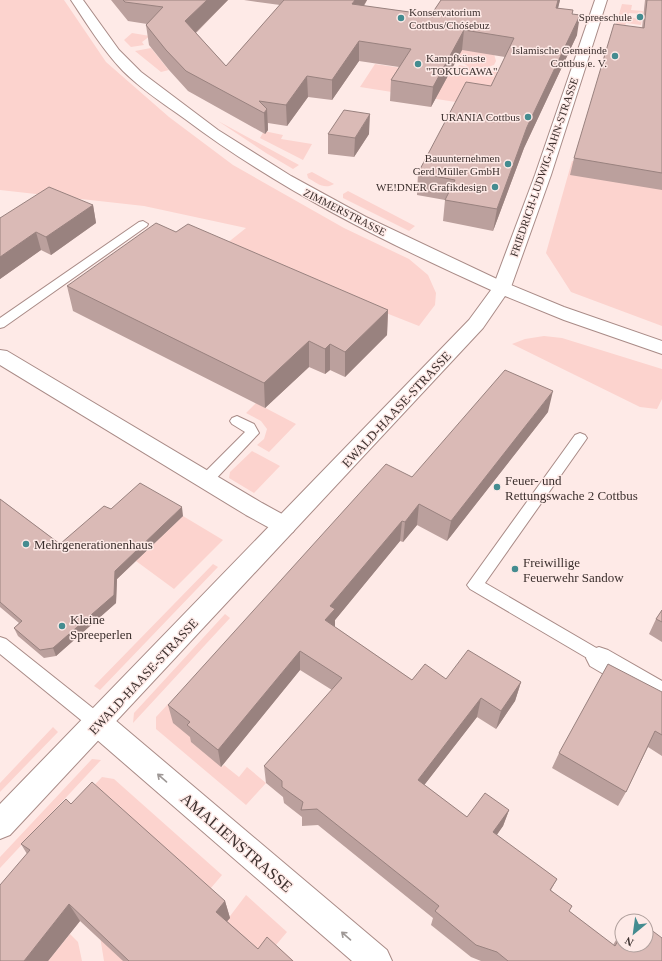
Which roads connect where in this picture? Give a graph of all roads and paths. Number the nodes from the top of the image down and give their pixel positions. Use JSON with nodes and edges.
{"nodes":[{"id":1,"x":77,"y":0,"type":"edge"},
{"id":2,"x":601,"y":0,"type":"edge"},
{"id":3,"x":142,"y":224,"type":"dead end"},
{"id":4,"x":502,"y":287,"type":"junction"},
{"id":5,"x":0,"y":324,"type":"edge"},
{"id":6,"x":662,"y":348,"type":"edge"},
{"id":7,"x":0,"y":356,"type":"edge"},
{"id":8,"x":237,"y":421,"type":"dead end"},
{"id":9,"x":580,"y":438,"type":"dead end"},
{"id":10,"x":206,"y":480,"type":"junction"},
{"id":11,"x":285,"y":526,"type":"junction"},
{"id":12,"x":0,"y":644,"type":"edge"},
{"id":13,"x":599,"y":658,"type":"joint"},
{"id":14,"x":662,"y":695,"type":"edge"},
{"id":15,"x":98,"y":723,"type":"junction"},
{"id":16,"x":0,"y":825,"type":"edge"},
{"id":17,"x":376,"y":961,"type":"edge"}],
"edges":[{"from":1,"to":4,"type":"street","name":"ZIMMERSTRASSE"},
{"from":2,"to":4,"type":"street","name":"FRIEDRICH-LUDWIG-JAHN-STRASSE"},
{"from":3,"to":5,"type":"lane"},
{"from":4,"to":6,"type":"street","name":"ZIMMERSTRASSE"},
{"from":4,"to":11,"type":"street","name":"EWALD-HAASE-STRASSE"},
{"from":7,"to":10,"type":"street"},
{"from":8,"to":10,"type":"lane"},
{"from":9,"to":13,"type":"lane"},
{"from":10,"to":11,"type":"street"},
{"from":11,"to":15,"type":"street","name":"EWALD-HAASE-STRASSE"},
{"from":12,"to":15,"type":"lane"},
{"from":13,"to":14,"type":"street"},
{"from":15,"to":16,"type":"street","name":"EWALD-HAASE-STRASSE"},
{"from":17,"to":15,"type":"street","name":"AMALIENSTRASSE","one_way":true}]}
